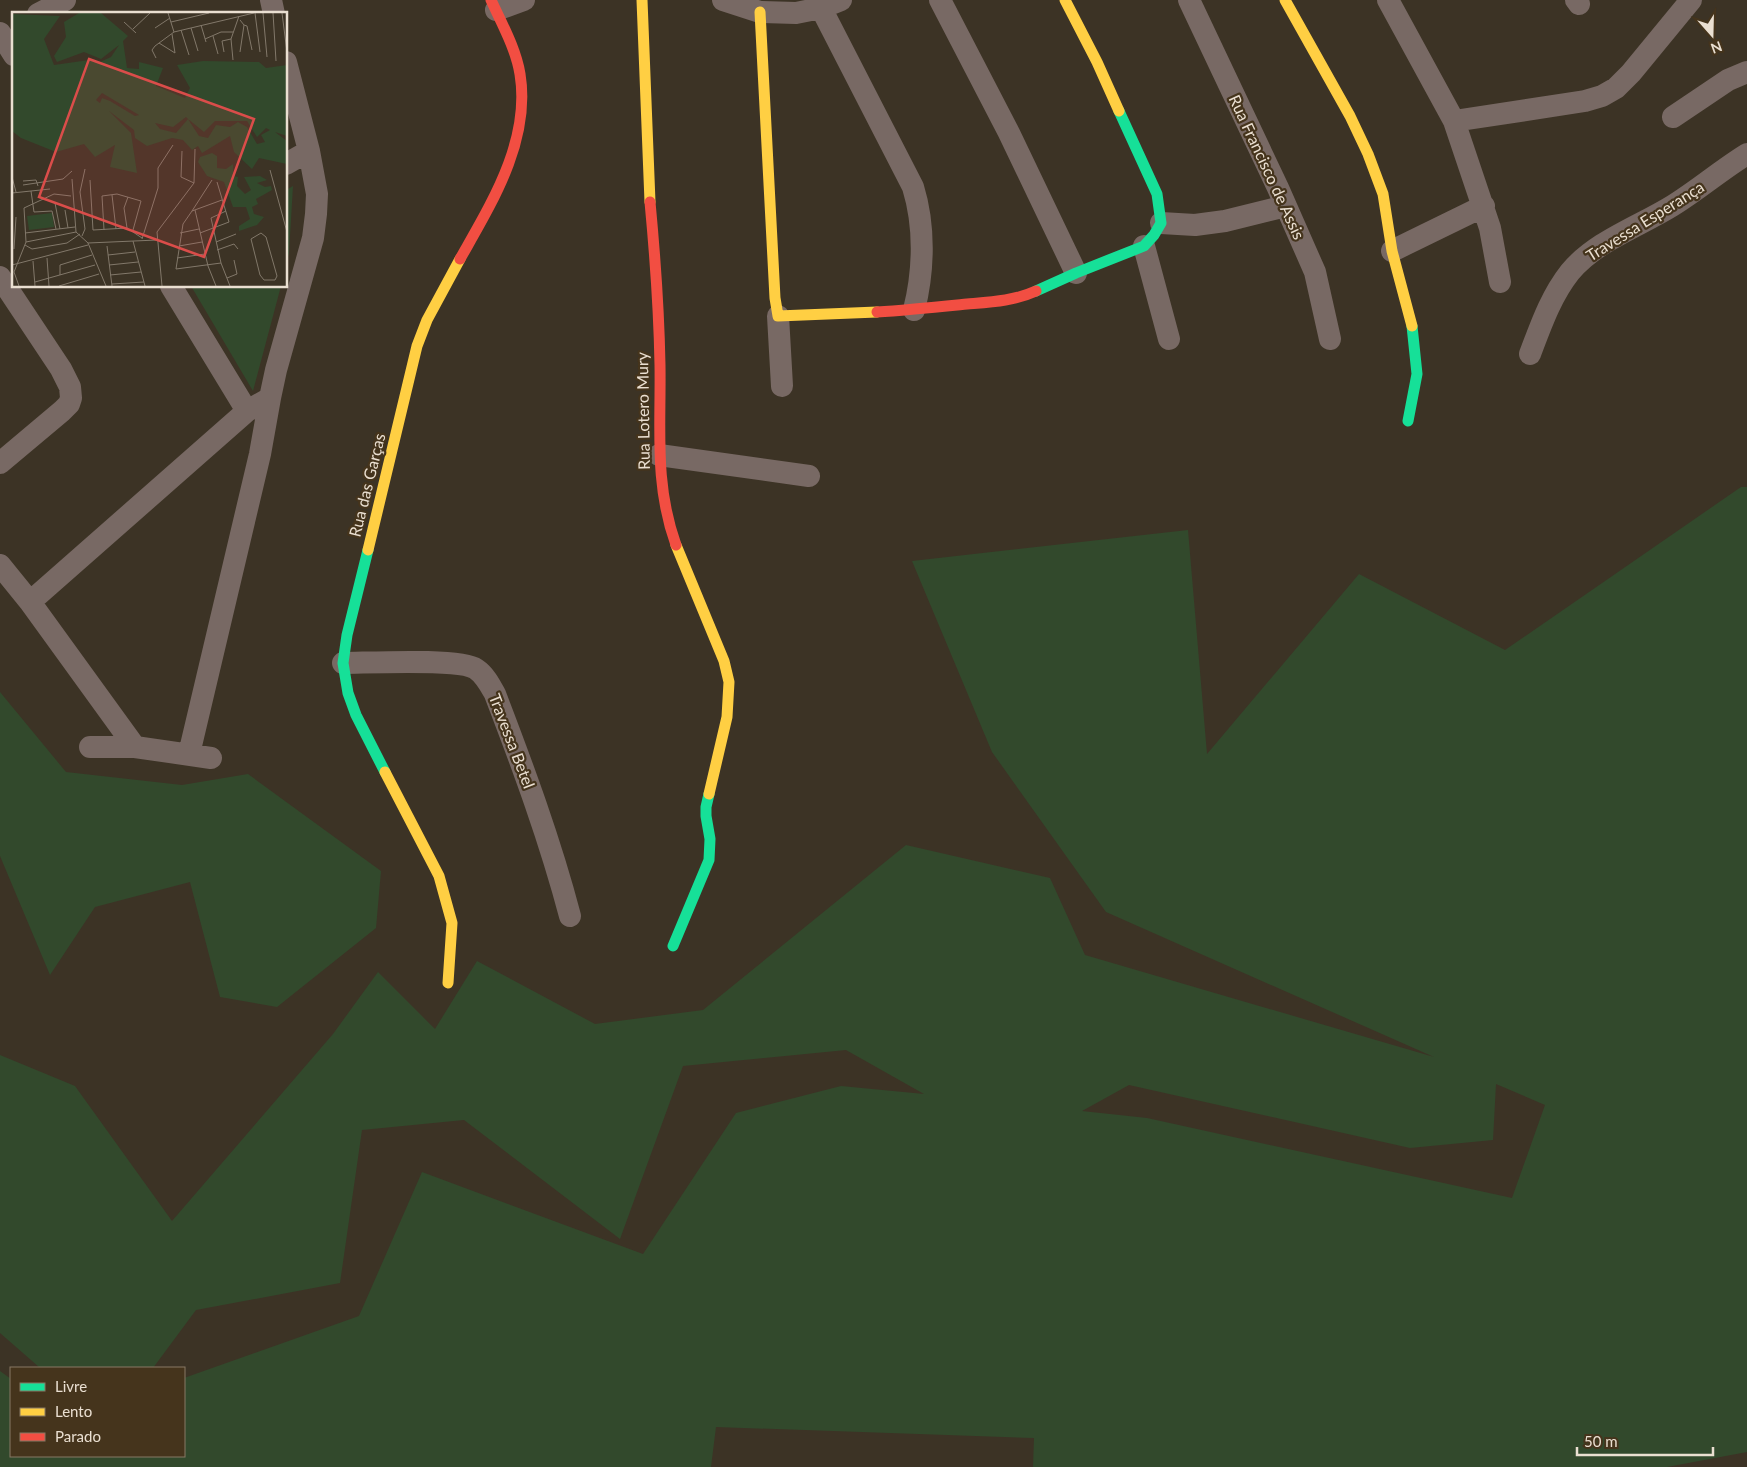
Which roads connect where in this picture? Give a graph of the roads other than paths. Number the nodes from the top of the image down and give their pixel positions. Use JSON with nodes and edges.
{"nodes":[{"id":1,"x":65,"y":0,"type":"edge"},
{"id":2,"x":524,"y":0,"type":"edge"},
{"id":3,"x":642,"y":0,"type":"edge"},
{"id":4,"x":723,"y":0,"type":"edge"},
{"id":5,"x":940,"y":0,"type":"edge"},
{"id":6,"x":1065,"y":0,"type":"edge"},
{"id":7,"x":1189,"y":0,"type":"edge"},
{"id":8,"x":1286,"y":0,"type":"edge"},
{"id":9,"x":1388,"y":0,"type":"edge"},
{"id":10,"x":1691,"y":0,"type":"edge"},
{"id":11,"x":831,"y":4,"type":"edge"},
{"id":12,"x":493,"y":5,"type":"edge"},
{"id":13,"x":42,"y":12,"type":"edge"},
{"id":14,"x":760,"y":12,"type":"junction"},
{"id":15,"x":12,"y":27,"type":"edge"},
{"id":16,"x":0,"y":33,"type":"edge"},
{"id":17,"x":12,"y":53,"type":"edge"},
{"id":18,"x":288,"y":70,"type":"edge"},
{"id":19,"x":1747,"y":72,"type":"edge"},
{"id":20,"x":1673,"y":117,"type":"dead end"},
{"id":21,"x":1454,"y":121,"type":"junction"},
{"id":22,"x":309,"y":151,"type":"junction"},
{"id":23,"x":1747,"y":154,"type":"edge"},
{"id":24,"x":288,"y":163,"type":"edge"},
{"id":25,"x":1286,"y":206,"type":"junction"},
{"id":26,"x":1484,"y":206,"type":"junction"},
{"id":27,"x":1161,"y":223,"type":"junction"},
{"id":28,"x":1144,"y":246,"type":"junction"},
{"id":29,"x":1392,"y":251,"type":"junction"},
{"id":30,"x":1076,"y":273,"type":"junction"},
{"id":31,"x":1500,"y":282,"type":"dead end"},
{"id":32,"x":5,"y":287,"type":"edge"},
{"id":33,"x":172,"y":288,"type":"edge"},
{"id":34,"x":914,"y":310,"type":"junction"},
{"id":35,"x":778,"y":316,"type":"junction"},
{"id":36,"x":1169,"y":339,"type":"dead end"},
{"id":37,"x":1330,"y":339,"type":"dead end"},
{"id":38,"x":1530,"y":354,"type":"dead end"},
{"id":39,"x":782,"y":386,"type":"dead end"},
{"id":40,"x":270,"y":398,"type":"junction"},
{"id":41,"x":247,"y":410,"type":"junction"},
{"id":42,"x":1408,"y":421,"type":"dead end"},
{"id":43,"x":659,"y":455,"type":"junction"},
{"id":44,"x":0,"y":463,"type":"edge"},
{"id":45,"x":809,"y":476,"type":"dead end"},
{"id":46,"x":0,"y":565,"type":"edge"},
{"id":47,"x":30,"y":602,"type":"junction"},
{"id":48,"x":343,"y":663,"type":"junction"},
{"id":49,"x":90,"y":747,"type":"dead end"},
{"id":50,"x":135,"y":747,"type":"junction"},
{"id":51,"x":570,"y":916,"type":"dead end"},
{"id":52,"x":673,"y":946,"type":"dead end"},
{"id":53,"x":448,"y":984,"type":"dead end"}],
"edges":[{"from":1,"to":13,"type":"street"},
{"from":2,"to":12,"type":"street"},
{"from":3,"to":43,"type":"street","name":"Rua Lotero Mury"},
{"from":4,"to":14,"type":"street"},
{"from":5,"to":30,"type":"street"},
{"from":6,"to":27,"type":"street"},
{"from":7,"to":25,"type":"street","name":"Rua Francisco de Assis"},
{"from":8,"to":29,"type":"street"},
{"from":9,"to":21,"type":"street"},
{"from":10,"to":21,"type":"street"},
{"from":11,"to":14,"type":"street"},
{"from":11,"to":34,"type":"street"},
{"from":12,"to":48,"type":"street","name":"Rua das Garças"},
{"from":14,"to":35,"type":"street"},
{"from":15,"to":16,"type":"street"},
{"from":16,"to":17,"type":"street"},
{"from":18,"to":22,"type":"street"},
{"from":19,"to":20,"type":"street"},
{"from":21,"to":26,"type":"street"},
{"from":22,"to":24,"type":"street"},
{"from":22,"to":40,"type":"street"},
{"from":23,"to":38,"type":"street","name":"Travessa Esperança"},
{"from":25,"to":27,"type":"street"},
{"from":25,"to":37,"type":"street","name":"Rua Francisco de Assis"},
{"from":26,"to":29,"type":"street"},
{"from":26,"to":31,"type":"street"},
{"from":27,"to":28,"type":"street"},
{"from":28,"to":30,"type":"street"},
{"from":28,"to":36,"type":"street"},
{"from":29,"to":42,"type":"street"},
{"from":30,"to":34,"type":"street"},
{"from":32,"to":44,"type":"street"},
{"from":33,"to":41,"type":"street"},
{"from":34,"to":35,"type":"street"},
{"from":35,"to":39,"type":"street"},
{"from":40,"to":41,"type":"street"},
{"from":40,"to":50,"type":"street"},
{"from":41,"to":47,"type":"street"},
{"from":43,"to":45,"type":"street"},
{"from":43,"to":52,"type":"street","name":"Rua Lotero Mury"},
{"from":46,"to":47,"type":"street"},
{"from":47,"to":50,"type":"street"},
{"from":48,"to":51,"type":"street","name":"Travessa Betel"},
{"from":48,"to":53,"type":"street","name":"Rua das Garças"},
{"from":49,"to":50,"type":"street"}]}
